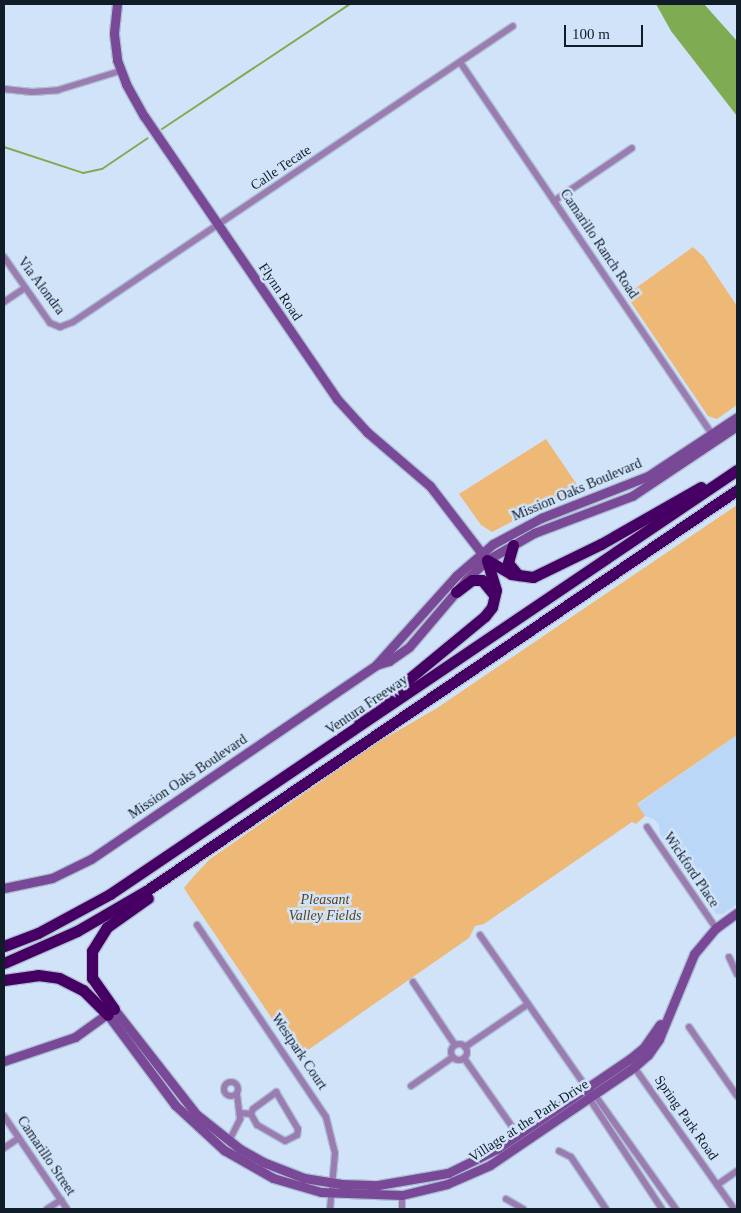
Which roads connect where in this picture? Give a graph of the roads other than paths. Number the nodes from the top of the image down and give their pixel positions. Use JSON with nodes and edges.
{"nodes":[{"id":1,"x":117,"y":4,"type":"edge"},
{"id":2,"x":513,"y":26,"type":"dead end"},
{"id":3,"x":460,"y":62,"type":"junction"},
{"id":4,"x":120,"y":71,"type":"junction"},
{"id":5,"x":4,"y":88,"type":"edge"},
{"id":6,"x":632,"y":148,"type":"dead end"},
{"id":7,"x":554,"y":201,"type":"junction"},
{"id":8,"x":219,"y":225,"type":"junction"},
{"id":9,"x":4,"y":257,"type":"edge"},
{"id":10,"x":24,"y":288,"type":"junction"},
{"id":11,"x":4,"y":302,"type":"edge"},
{"id":12,"x":60,"y":327,"type":"joint"},
{"id":13,"x":737,"y":417,"type":"edge"},
{"id":14,"x":737,"y":426,"type":"edge"},
{"id":15,"x":714,"y":437,"type":"junction"},
{"id":16,"x":737,"y":470,"type":"edge"},
{"id":17,"x":726,"y":478,"type":"junction"},
{"id":18,"x":737,"y":490,"type":"edge"},
{"id":19,"x":512,"y":545,"type":"junction"},
{"id":20,"x":484,"y":556,"type":"junction"},
{"id":21,"x":519,"y":576,"type":"junction"},
{"id":22,"x":456,"y":592,"type":"junction"},
{"id":23,"x":495,"y":599,"type":"junction"},
{"id":24,"x":376,"y":665,"type":"junction"},
{"id":25,"x":313,"y":760,"type":"junction"},
{"id":26,"x":646,"y":827,"type":"dead end"},
{"id":27,"x":199,"y":855,"type":"junction"},
{"id":28,"x":4,"y":888,"type":"edge"},
{"id":29,"x":737,"y":913,"type":"edge"},
{"id":30,"x":197,"y":925,"type":"dead end"},
{"id":31,"x":716,"y":928,"type":"junction"},
{"id":32,"x":480,"y":935,"type":"dead end"},
{"id":33,"x":4,"y":946,"type":"edge"},
{"id":34,"x":729,"y":957,"type":"dead end"},
{"id":35,"x":4,"y":963,"type":"edge"},
{"id":36,"x":737,"y":974,"type":"edge"},
{"id":37,"x":4,"y":980,"type":"edge"},
{"id":38,"x":413,"y":982,"type":"dead end"},
{"id":39,"x":528,"y":1004,"type":"junction"},
{"id":40,"x":670,"y":1010,"type":"junction"},
{"id":41,"x":111,"y":1012,"type":"junction"},
{"id":42,"x":689,"y":1027,"type":"dead end"},
{"id":43,"x":455,"y":1045,"type":"junction"},
{"id":44,"x":465,"y":1047,"type":"junction"},
{"id":45,"x":453,"y":1057,"type":"junction"},
{"id":46,"x":464,"y":1058,"type":"junction"},
{"id":47,"x":4,"y":1061,"type":"edge"},
{"id":48,"x":634,"y":1067,"type":"junction"},
{"id":49,"x":411,"y":1086,"type":"dead end"},
{"id":50,"x":587,"y":1088,"type":"junction"},
{"id":51,"x":236,"y":1090,"type":"dead end"},
{"id":52,"x":592,"y":1096,"type":"junction"},
{"id":53,"x":737,"y":1096,"type":"edge"},
{"id":54,"x":240,"y":1113,"type":"junction"},
{"id":55,"x":251,"y":1114,"type":"junction"},
{"id":56,"x":4,"y":1116,"type":"edge"},
{"id":57,"x":518,"y":1135,"type":"junction"},
{"id":58,"x":18,"y":1138,"type":"junction"},
{"id":59,"x":229,"y":1142,"type":"junction"},
{"id":60,"x":4,"y":1148,"type":"edge"},
{"id":61,"x":559,"y":1151,"type":"dead end"},
{"id":62,"x":737,"y":1171,"type":"edge"},
{"id":63,"x":334,"y":1184,"type":"junction"},
{"id":64,"x":717,"y":1185,"type":"junction"},
{"id":65,"x":332,"y":1193,"type":"junction"},
{"id":66,"x":402,"y":1195,"type":"junction"},
{"id":67,"x":506,"y":1199,"type":"dead end"},
{"id":68,"x":61,"y":1200,"type":"junction"},
{"id":69,"x":47,"y":1209,"type":"edge"},
{"id":70,"x":67,"y":1209,"type":"edge"},
{"id":71,"x":330,"y":1209,"type":"edge"},
{"id":72,"x":402,"y":1209,"type":"edge"},
{"id":73,"x":522,"y":1209,"type":"edge"},
{"id":74,"x":606,"y":1209,"type":"edge"},
{"id":75,"x":662,"y":1209,"type":"edge"},
{"id":76,"x":676,"y":1209,"type":"edge"},
{"id":77,"x":734,"y":1209,"type":"edge"}],
"edges":[{"from":1,"to":4,"type":"main road","name":"Flynn Road"},
{"from":2,"to":3,"type":"street","name":"Calle Tecate"},
{"from":3,"to":7,"type":"street","name":"Camarillo Ranch Road"},
{"from":3,"to":8,"type":"street","name":"Calle Tecate"},
{"from":4,"to":5,"type":"street"},
{"from":4,"to":8,"type":"main road","name":"Flynn Road"},
{"from":6,"to":7,"type":"street"},
{"from":7,"to":15,"type":"street","name":"Camarillo Ranch Road"},
{"from":8,"to":12,"type":"street","name":"Calle Tecate"},
{"from":8,"to":20,"type":"main road","name":"Flynn Road"},
{"from":9,"to":10,"type":"street","name":"Via Alondra"},
{"from":10,"to":11,"type":"street"},
{"from":10,"to":12,"type":"street","name":"Via Alondra"},
{"from":13,"to":15,"type":"main road","name":"Mission Oaks Boulevard"},
{"from":14,"to":15,"type":"main road","name":"Mission Oaks Boulevard"},
{"from":15,"to":19,"type":"main road","name":"Mission Oaks Boulevard"},
{"from":15,"to":20,"type":"main road","name":"Mission Oaks Boulevard"},
{"from":16,"to":17,"type":"highway","name":"Ventura Freeway"},
{"from":17,"to":21,"type":"highway"},
{"from":17,"to":25,"type":"highway","name":"Ventura Freeway"},
{"from":18,"to":27,"type":"highway"},
{"from":19,"to":20,"type":"main road","name":"Mission Oaks Boulevard"},
{"from":19,"to":21,"type":"highway"},
{"from":20,"to":21,"type":"highway"},
{"from":20,"to":22,"type":"main road","name":"Mission Oaks Boulevard"},
{"from":20,"to":23,"type":"highway"},
{"from":20,"to":24,"type":"main road","name":"Mission Oaks Boulevard"},
{"from":22,"to":23,"type":"highway"},
{"from":22,"to":24,"type":"main road","name":"Mission Oaks Boulevard"},
{"from":23,"to":25,"type":"highway"},
{"from":24,"to":28,"type":"main road","name":"Mission Oaks Boulevard"},
{"from":25,"to":33,"type":"highway","name":"Ventura Freeway"},
{"from":26,"to":31,"type":"street","name":"Wickford Place"},
{"from":27,"to":35,"type":"highway"},
{"from":27,"to":41,"type":"highway"},
{"from":29,"to":31,"type":"main road","name":"Village at the Park Drive"},
{"from":30,"to":63,"type":"street","name":"Westpark Court"},
{"from":31,"to":40,"type":"main road","name":"Village at the Park Drive"},
{"from":32,"to":39,"type":"street"},
{"from":34,"to":36,"type":"street"},
{"from":37,"to":41,"type":"highway"},
{"from":38,"to":43,"type":"street"},
{"from":39,"to":44,"type":"street"},
{"from":39,"to":50,"type":"street"},
{"from":40,"to":48,"type":"main road","name":"Village at the Park Drive"},
{"from":40,"to":50,"type":"main road","name":"Village at the Park Drive"},
{"from":41,"to":47,"type":"main road"},
{"from":41,"to":59,"type":"main road","name":"Village at the Park Drive"},
{"from":41,"to":65,"type":"main road","name":"Village at the Park Drive"},
{"from":42,"to":53,"type":"street"},
{"from":43,"to":44,"type":"street"},
{"from":43,"to":45,"type":"street"},
{"from":44,"to":46,"type":"street"},
{"from":45,"to":46,"type":"street"},
{"from":45,"to":49,"type":"street"},
{"from":46,"to":57,"type":"street"},
{"from":48,"to":52,"type":"main road","name":"Village at the Park Drive"},
{"from":48,"to":64,"type":"street","name":"Spring Park Road"},
{"from":50,"to":52,"type":"street"},
{"from":50,"to":57,"type":"main road","name":"Village at the Park Drive"},
{"from":51,"to":54,"type":"street"},
{"from":52,"to":66,"type":"main road","name":"Village at the Park Drive"},
{"from":52,"to":75,"type":"street"},
{"from":52,"to":76,"type":"street"},
{"from":54,"to":55,"type":"street"},
{"from":54,"to":59,"type":"street"},
{"from":55,"to":55,"type":"street"},
{"from":56,"to":58,"type":"street","name":"Camarillo Street"},
{"from":57,"to":63,"type":"main road","name":"Village at the Park Drive"},
{"from":58,"to":60,"type":"street"},
{"from":58,"to":68,"type":"street","name":"Camarillo Street"},
{"from":59,"to":63,"type":"main road","name":"Village at the Park Drive"},
{"from":61,"to":74,"type":"street"},
{"from":62,"to":64,"type":"street"},
{"from":63,"to":65,"type":"street","name":"Westpark Court"},
{"from":64,"to":77,"type":"street","name":"Spring Park Road"},
{"from":65,"to":66,"type":"main road","name":"Village at the Park Drive"},
{"from":65,"to":71,"type":"street","name":"Westpark Court"},
{"from":66,"to":72,"type":"street"},
{"from":67,"to":73,"type":"street"},
{"from":68,"to":69,"type":"street"},
{"from":68,"to":70,"type":"street","name":"Camarillo Street"}]}
